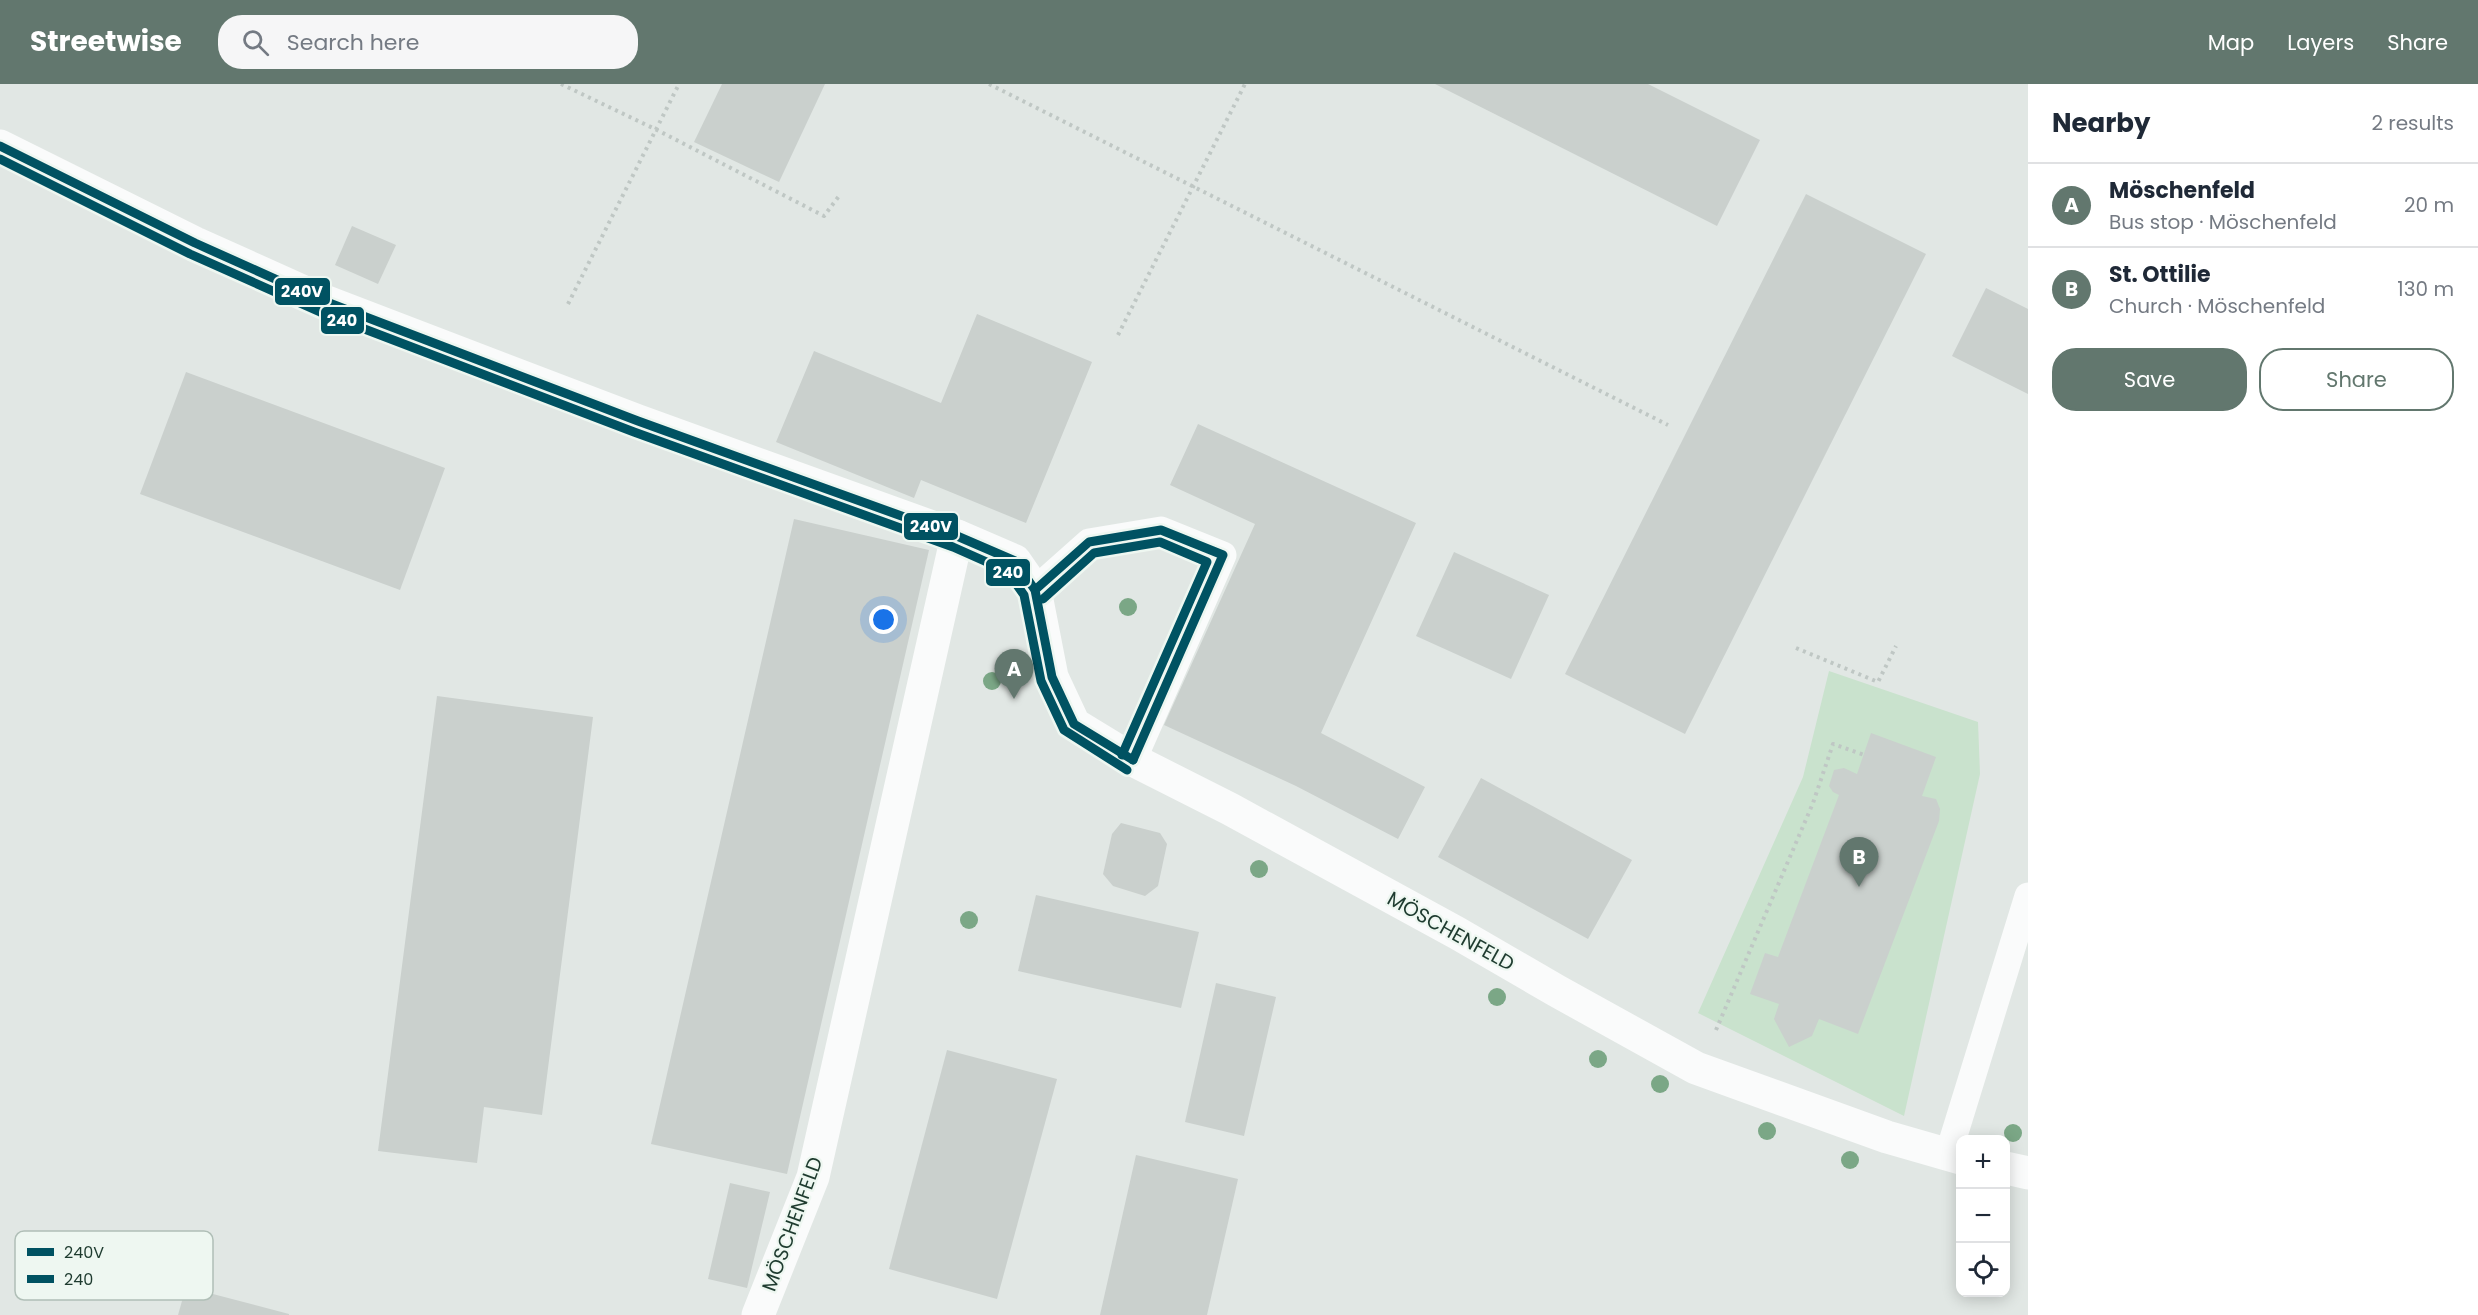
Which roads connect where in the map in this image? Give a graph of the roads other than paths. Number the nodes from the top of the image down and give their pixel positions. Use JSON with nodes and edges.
{"nodes":[{"id":1,"x":5,"y":149,"type":"edge"},
{"id":2,"x":957,"y":536,"type":"junction"},
{"id":3,"x":1035,"y":590,"type":"junction"},
{"id":4,"x":1133,"y":760,"type":"junction"},
{"id":5,"x":2028,"y":896,"type":"edge"},
{"id":6,"x":1954,"y":1157,"type":"edge"},
{"id":7,"x":758,"y":1315,"type":"edge"}],
"edges":[{"from":1,"to":2,"type":"street","name":"MÖSCHENFELD"},
{"from":2,"to":3,"type":"street","name":"MÖSCHENFELD"},
{"from":2,"to":7,"type":"street","name":"MÖSCHENFELD"},
{"from":3,"to":4,"type":"street","name":"MÖSCHENFELD"},
{"from":3,"to":4,"type":"lane"},
{"from":4,"to":6,"type":"street","name":"MÖSCHENFELD"},
{"from":5,"to":6,"type":"lane"}]}
